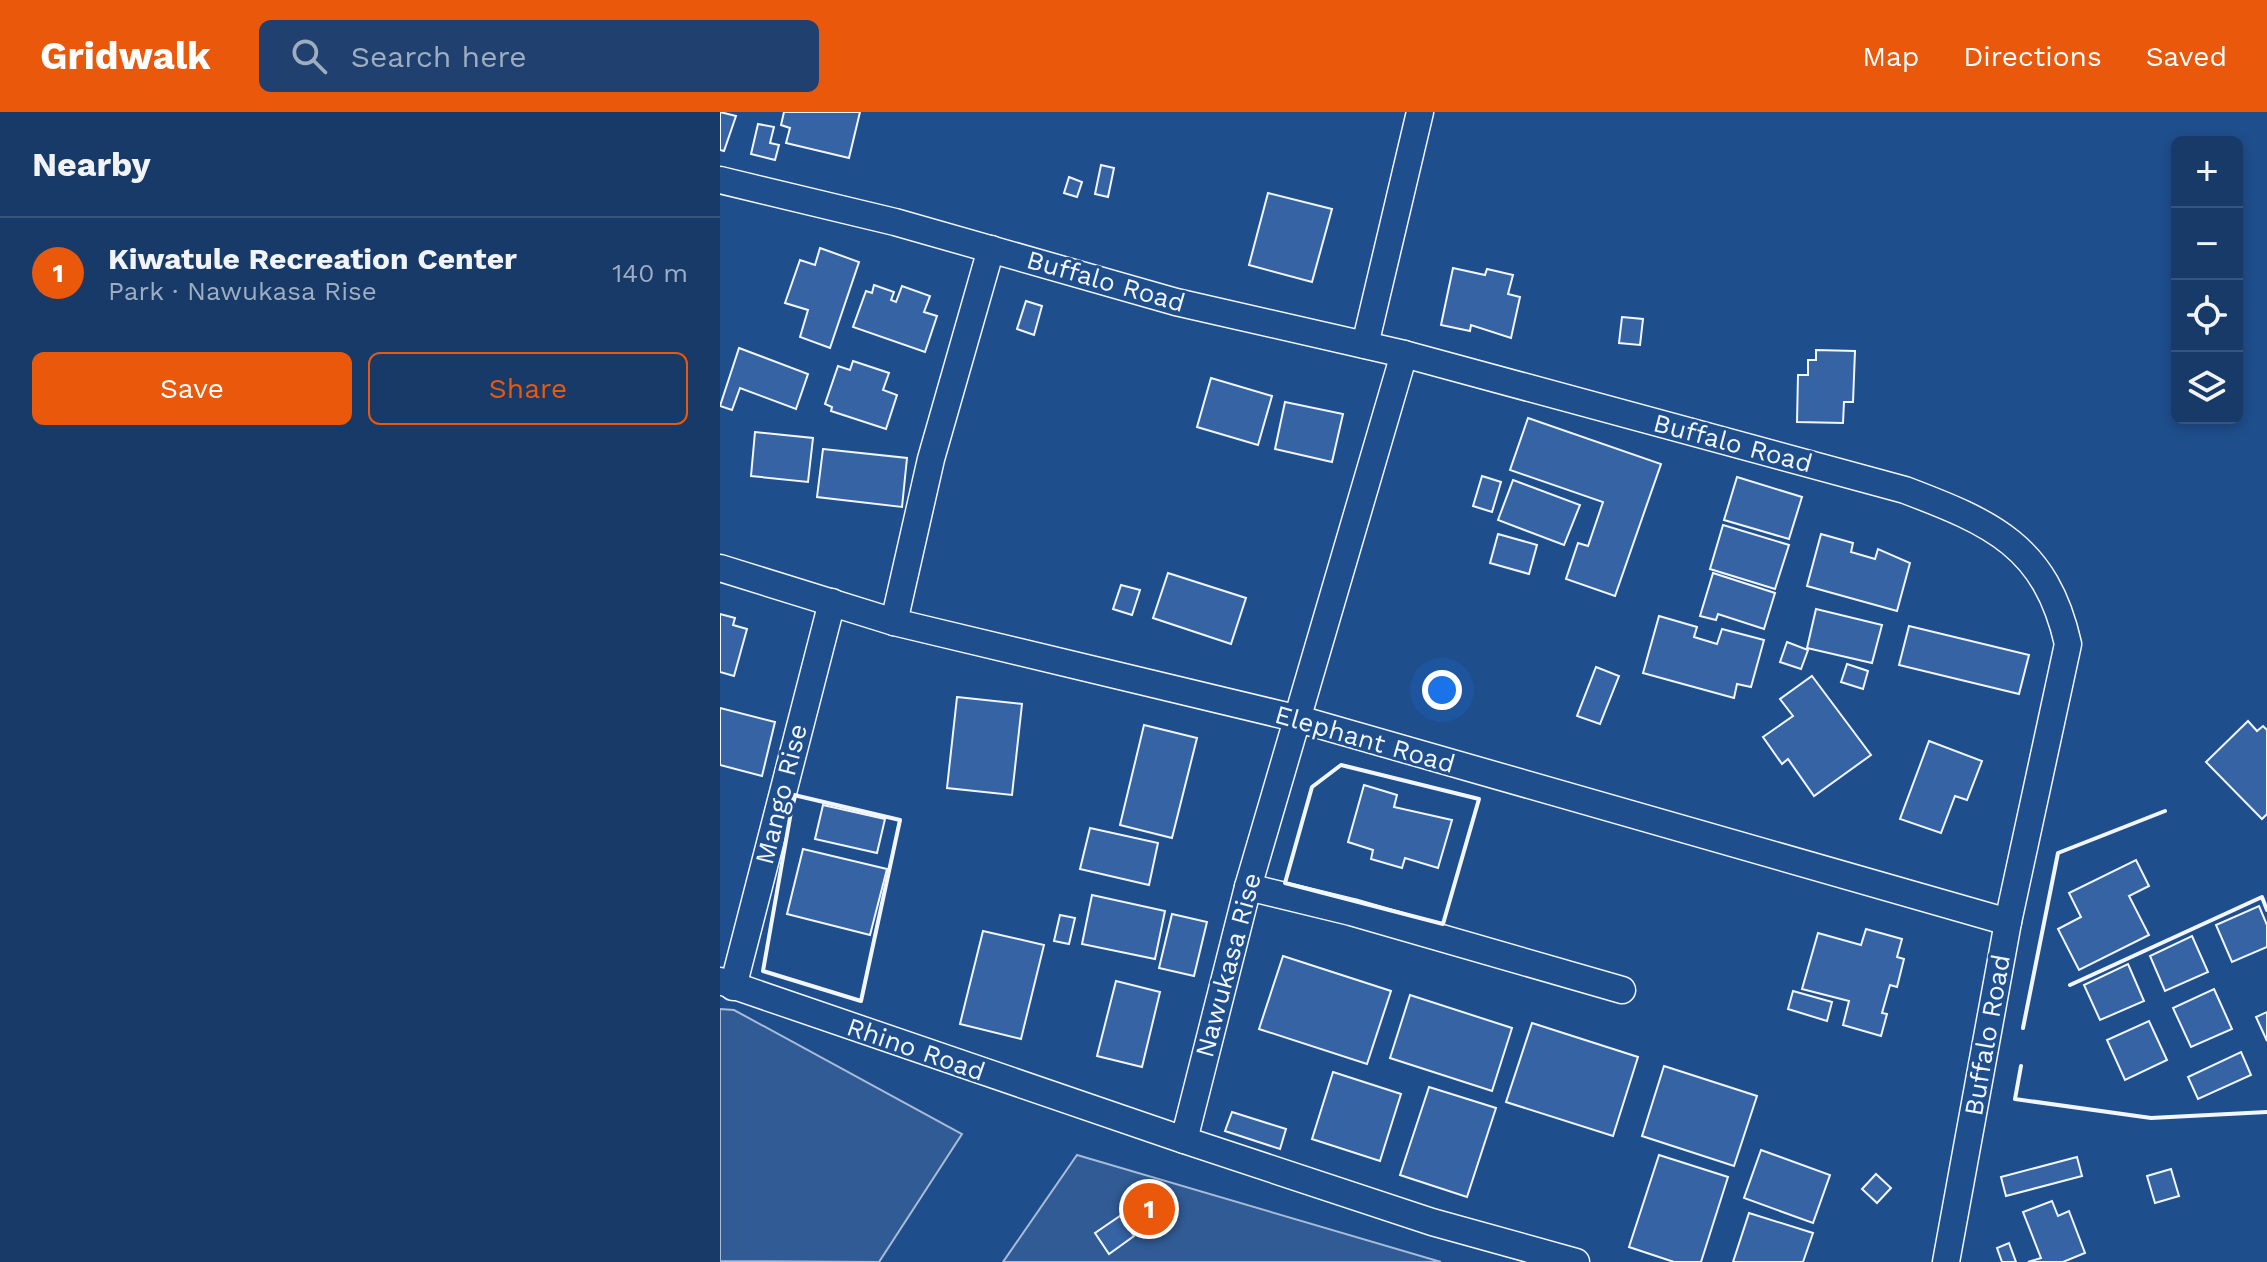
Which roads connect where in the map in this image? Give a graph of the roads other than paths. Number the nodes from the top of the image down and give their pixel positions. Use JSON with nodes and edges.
{"nodes":[{"id":1,"x":1420,"y":112,"type":"edge"},
{"id":2,"x":720,"y":180,"type":"edge"},
{"id":3,"x":991,"y":249,"type":"junction"},
{"id":4,"x":1365,"y":345,"type":"junction"},
{"id":5,"x":1404,"y":354,"type":"junction"},
{"id":6,"x":720,"y":568,"type":"edge"},
{"id":7,"x":832,"y":602,"type":"junction"},
{"id":8,"x":894,"y":622,"type":"junction"},
{"id":9,"x":1295,"y":718,"type":"junction"},
{"id":10,"x":1248,"y":887,"type":"junction"},
{"id":11,"x":2008,"y":922,"type":"junction"},
{"id":12,"x":726,"y":984,"type":"edge"},
{"id":13,"x":1622,"y":990,"type":"dead end"},
{"id":14,"x":1184,"y":1140,"type":"junction"},
{"id":15,"x":1576,"y":1262,"type":"edge"},
{"id":16,"x":1946,"y":1262,"type":"edge"}],
"edges":[{"from":1,"to":4,"type":"street"},
{"from":2,"to":3,"type":"street","name":"Buffalo Road"},
{"from":3,"to":4,"type":"street","name":"Buffalo Road"},
{"from":3,"to":8,"type":"street"},
{"from":4,"to":5,"type":"street","name":"Buffalo Road"},
{"from":5,"to":9,"type":"street","name":"Nawukasa Rise"},
{"from":5,"to":11,"type":"street","name":"Buffalo Road"},
{"from":6,"to":7,"type":"street","name":"Elephant Road"},
{"from":7,"to":8,"type":"street","name":"Elephant Road"},
{"from":7,"to":12,"type":"street","name":"Mango Rise"},
{"from":8,"to":9,"type":"street","name":"Elephant Road"},
{"from":9,"to":10,"type":"street","name":"Nawukasa Rise"},
{"from":9,"to":11,"type":"street","name":"Elephant Road"},
{"from":10,"to":13,"type":"street"},
{"from":10,"to":14,"type":"street","name":"Nawukasa Rise"},
{"from":11,"to":16,"type":"street","name":"Buffalo Road"},
{"from":12,"to":14,"type":"street","name":"Rhino Road"},
{"from":14,"to":15,"type":"street"}]}
